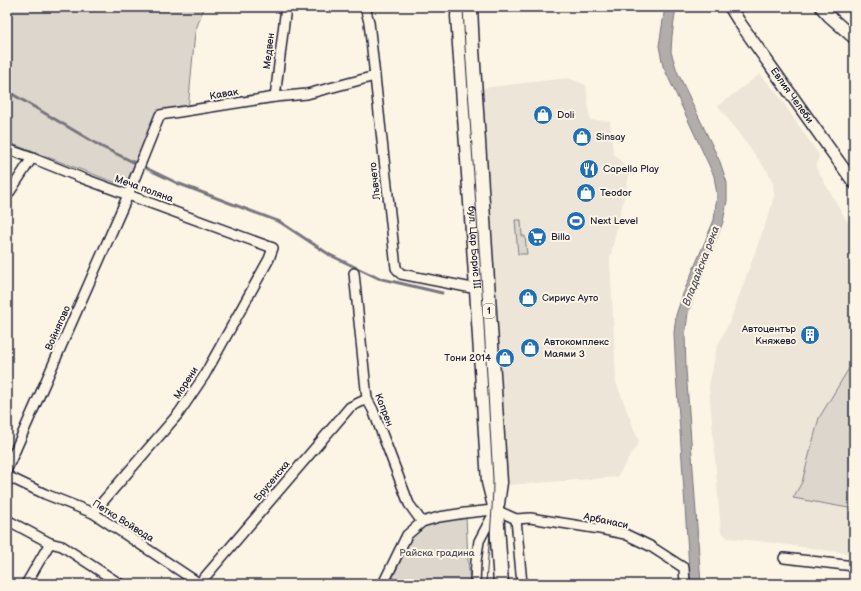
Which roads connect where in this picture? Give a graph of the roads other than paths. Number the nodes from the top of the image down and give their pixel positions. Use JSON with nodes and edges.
{"nodes":[{"id":1,"x":286,"y":7,"type":"edge"},
{"id":2,"x":365,"y":7,"type":"edge"},
{"id":3,"x":458,"y":7,"type":"edge"},
{"id":4,"x":470,"y":7,"type":"edge"},
{"id":5,"x":730,"y":7,"type":"edge"},
{"id":6,"x":821,"y":7,"type":"edge"},
{"id":7,"x":854,"y":38,"type":"edge"},
{"id":8,"x":375,"y":76,"type":"junction"},
{"id":9,"x":274,"y":97,"type":"junction"},
{"id":10,"x":7,"y":149,"type":"edge"},
{"id":11,"x":32,"y":158,"type":"junction"},
{"id":12,"x":850,"y":170,"type":"edge"},
{"id":13,"x":854,"y":183,"type":"edge"},
{"id":14,"x":128,"y":195,"type":"junction"},
{"id":15,"x":7,"y":196,"type":"edge"},
{"id":16,"x":273,"y":248,"type":"joint"},
{"id":17,"x":354,"y":273,"type":"dead end"},
{"id":18,"x":477,"y":289,"type":"junction"},
{"id":19,"x":366,"y":399,"type":"junction"},
{"id":20,"x":7,"y":469,"type":"edge"},
{"id":21,"x":7,"y":476,"type":"edge"},
{"id":22,"x":496,"y":510,"type":"junction"},
{"id":23,"x":93,"y":513,"type":"junction"},
{"id":24,"x":516,"y":519,"type":"junction"},
{"id":25,"x":7,"y":520,"type":"edge"},
{"id":26,"x":422,"y":522,"type":"junction"},
{"id":27,"x":50,"y":543,"type":"junction"},
{"id":28,"x":784,"y":558,"type":"dead end"},
{"id":29,"x":854,"y":566,"type":"edge"},
{"id":30,"x":26,"y":584,"type":"edge"},
{"id":31,"x":120,"y":584,"type":"edge"},
{"id":32,"x":200,"y":584,"type":"edge"},
{"id":33,"x":383,"y":584,"type":"edge"},
{"id":34,"x":475,"y":584,"type":"edge"},
{"id":35,"x":501,"y":584,"type":"edge"},
{"id":36,"x":522,"y":584,"type":"edge"},
{"id":37,"x":685,"y":584,"type":"edge"}],
"edges":[{"from":1,"to":9,"type":"street","name":"Медвен"},
{"from":2,"to":8,"type":"street","name":"Лъвчето"},
{"from":3,"to":18,"type":"main road","name":"бул. Цар Борис III","number":"1"},
{"from":4,"to":22,"type":"main road","name":"бул. Цар Борис III","number":"1"},
{"from":5,"to":12,"type":"street","name":"Евлия Челеби"},
{"from":6,"to":7,"type":"street"},
{"from":8,"to":9,"type":"street","name":"Кавак"},
{"from":8,"to":18,"type":"street","name":"Лъвчето"},
{"from":9,"to":14,"type":"street","name":"Кавак"},
{"from":10,"to":11,"type":"street","name":"Меча поляна"},
{"from":11,"to":14,"type":"street","name":"Меча поляна"},
{"from":11,"to":15,"type":"street"},
{"from":12,"to":13,"type":"street","name":"Евлия Челеби"},
{"from":14,"to":16,"type":"street","name":"Меча поляна"},
{"from":14,"to":20,"type":"street","name":"Войнягово"},
{"from":16,"to":23,"type":"street","name":"Морени"},
{"from":17,"to":19,"type":"street","name":"Копрен"},
{"from":18,"to":22,"type":"main road","name":"бул. Цар Борис III","number":"1"},
{"from":19,"to":26,"type":"street","name":"Копрен"},
{"from":19,"to":32,"type":"street","name":"Брусенска"},
{"from":21,"to":23,"type":"street","name":"Петко Войвода"},
{"from":22,"to":24,"type":"street"},
{"from":22,"to":26,"type":"street"},
{"from":22,"to":34,"type":"street","name":"бул. Цар Борис III"},
{"from":22,"to":35,"type":"main road","name":"бул. Цар Борис III","number":"1"},
{"from":23,"to":32,"type":"street","name":"Петко Войвода"},
{"from":24,"to":36,"type":"street"},
{"from":24,"to":37,"type":"street","name":"Арбанаси"},
{"from":25,"to":27,"type":"street"},
{"from":26,"to":33,"type":"street"},
{"from":27,"to":30,"type":"street"},
{"from":27,"to":31,"type":"street"},
{"from":28,"to":29,"type":"street"}]}
